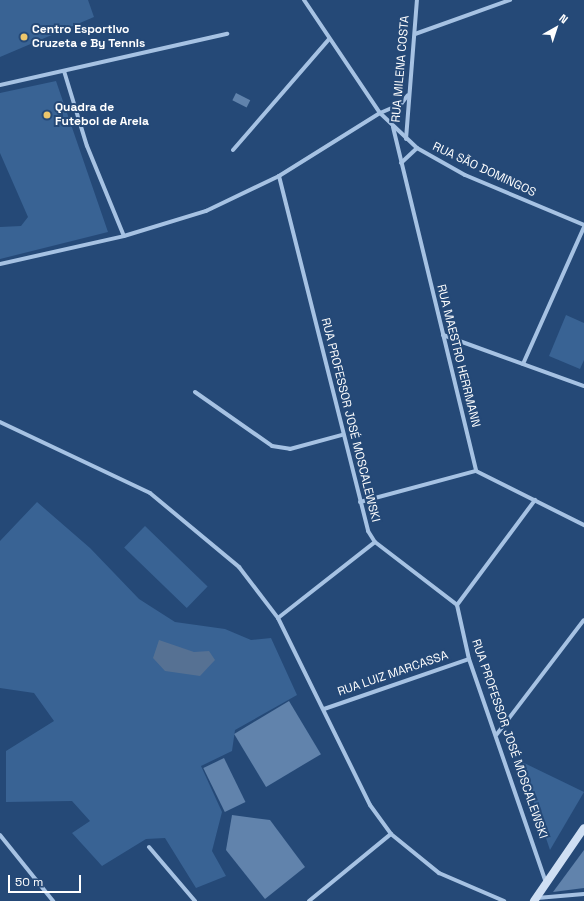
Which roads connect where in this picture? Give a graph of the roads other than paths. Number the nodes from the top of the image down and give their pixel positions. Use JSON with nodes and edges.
{"nodes":[{"id":1,"x":304,"y":0,"type":"edge"},
{"id":2,"x":416,"y":0,"type":"edge"},
{"id":3,"x":510,"y":0,"type":"edge"},
{"id":4,"x":227,"y":34,"type":"dead end"},
{"id":5,"x":415,"y":34,"type":"junction"},
{"id":6,"x":330,"y":39,"type":"junction"},
{"id":7,"x":64,"y":71,"type":"junction"},
{"id":8,"x":0,"y":85,"type":"edge"},
{"id":9,"x":408,"y":95,"type":"junction"},
{"id":10,"x":380,"y":113,"type":"junction"},
{"id":11,"x":393,"y":127,"type":"junction"},
{"id":12,"x":406,"y":139,"type":"junction"},
{"id":13,"x":417,"y":148,"type":"junction"},
{"id":14,"x":233,"y":150,"type":"dead end"},
{"id":15,"x":401,"y":163,"type":"junction"},
{"id":16,"x":279,"y":176,"type":"junction"},
{"id":17,"x":584,"y":226,"type":"edge"},
{"id":18,"x":124,"y":236,"type":"junction"},
{"id":19,"x":0,"y":264,"type":"edge"},
{"id":20,"x":443,"y":335,"type":"junction"},
{"id":21,"x":523,"y":364,"type":"junction"},
{"id":22,"x":584,"y":386,"type":"edge"},
{"id":23,"x":195,"y":392,"type":"dead end"},
{"id":24,"x":0,"y":422,"type":"edge"},
{"id":25,"x":342,"y":435,"type":"junction"},
{"id":26,"x":476,"y":471,"type":"junction"},
{"id":27,"x":535,"y":500,"type":"junction"},
{"id":28,"x":360,"y":502,"type":"junction"},
{"id":29,"x":584,"y":525,"type":"edge"},
{"id":30,"x":375,"y":542,"type":"junction"},
{"id":31,"x":457,"y":605,"type":"junction"},
{"id":32,"x":278,"y":618,"type":"junction"},
{"id":33,"x":584,"y":620,"type":"edge"},
{"id":34,"x":469,"y":659,"type":"junction"},
{"id":35,"x":324,"y":709,"type":"junction"},
{"id":36,"x":497,"y":734,"type":"junction"},
{"id":37,"x":584,"y":828,"type":"edge"},
{"id":38,"x":391,"y":834,"type":"junction"},
{"id":39,"x":0,"y":835,"type":"edge"},
{"id":40,"x":149,"y":847,"type":"dead end"},
{"id":41,"x":545,"y":880,"type":"junction"},
{"id":42,"x":584,"y":894,"type":"edge"},
{"id":43,"x":534,"y":900,"type":"edge"},
{"id":44,"x":53,"y":901,"type":"edge"},
{"id":45,"x":194,"y":901,"type":"edge"},
{"id":46,"x":309,"y":901,"type":"edge"},
{"id":47,"x":504,"y":901,"type":"edge"}],
"edges":[{"from":1,"to":6,"type":"street","name":"RUA SÃO DOMINGOS"},
{"from":2,"to":5,"type":"street","name":"RUA MILENA COSTA"},
{"from":3,"to":5,"type":"street"},
{"from":4,"to":7,"type":"street"},
{"from":5,"to":9,"type":"street","name":"RUA MILENA COSTA"},
{"from":6,"to":10,"type":"street","name":"RUA SÃO DOMINGOS"},
{"from":6,"to":14,"type":"street"},
{"from":7,"to":8,"type":"street"},
{"from":7,"to":18,"type":"street"},
{"from":9,"to":10,"type":"street"},
{"from":9,"to":12,"type":"street","name":"RUA MILENA COSTA"},
{"from":10,"to":11,"type":"street","name":"RUA SÃO DOMINGOS"},
{"from":10,"to":16,"type":"street"},
{"from":11,"to":12,"type":"street","name":"RUA SÃO DOMINGOS"},
{"from":11,"to":15,"type":"street","name":"RUA MAESTRO HERRMANN"},
{"from":12,"to":13,"type":"street","name":"RUA SÃO DOMINGOS"},
{"from":13,"to":15,"type":"street"},
{"from":13,"to":17,"type":"street","name":"RUA SÃO DOMINGOS"},
{"from":15,"to":20,"type":"street","name":"RUA MAESTRO HERRMANN"},
{"from":16,"to":18,"type":"street"},
{"from":16,"to":25,"type":"street","name":"RUA PROFESSOR JOSÉ MOSCALEWSKI"},
{"from":17,"to":21,"type":"street"},
{"from":18,"to":19,"type":"street"},
{"from":20,"to":21,"type":"street"},
{"from":20,"to":26,"type":"street","name":"RUA MAESTRO HERRMANN"},
{"from":21,"to":22,"type":"street"},
{"from":23,"to":25,"type":"street"},
{"from":24,"to":32,"type":"street"},
{"from":25,"to":28,"type":"street","name":"RUA PROFESSOR JOSÉ MOSCALEWSKI"},
{"from":26,"to":27,"type":"street"},
{"from":26,"to":28,"type":"street"},
{"from":27,"to":29,"type":"street"},
{"from":27,"to":31,"type":"street"},
{"from":28,"to":30,"type":"street","name":"RUA PROFESSOR JOSÉ MOSCALEWSKI"},
{"from":30,"to":31,"type":"street"},
{"from":30,"to":32,"type":"street"},
{"from":31,"to":34,"type":"street","name":"RUA PROFESSOR JOSÉ MOSCALEWSKI"},
{"from":32,"to":35,"type":"street"},
{"from":33,"to":36,"type":"street"},
{"from":34,"to":35,"type":"street","name":"RUA LUIZ MARCASSA"},
{"from":34,"to":36,"type":"street","name":"RUA PROFESSOR JOSÉ MOSCALEWSKI"},
{"from":35,"to":38,"type":"street"},
{"from":36,"to":41,"type":"street","name":"RUA PROFESSOR JOSÉ MOSCALEWSKI"},
{"from":37,"to":41,"type":"main road"},
{"from":38,"to":46,"type":"street"},
{"from":38,"to":47,"type":"street"},
{"from":39,"to":44,"type":"street"},
{"from":40,"to":45,"type":"street"},
{"from":41,"to":43,"type":"main road"},
{"from":42,"to":43,"type":"street"}]}
